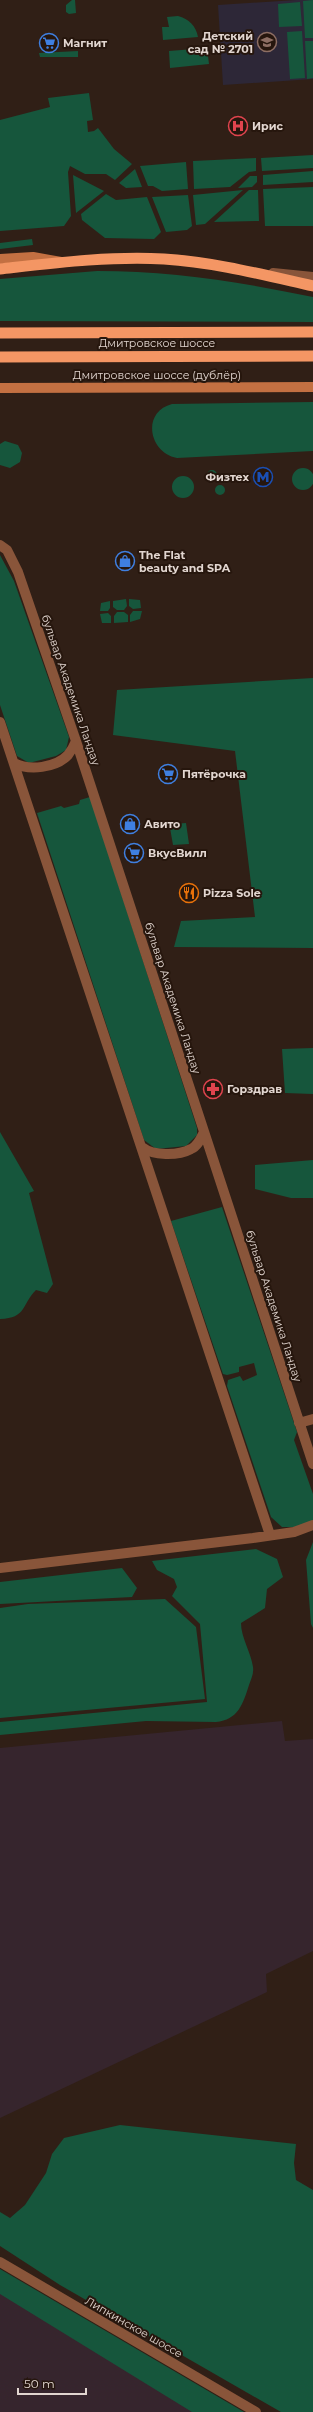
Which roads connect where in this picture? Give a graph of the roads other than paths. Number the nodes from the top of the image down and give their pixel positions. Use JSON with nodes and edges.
{"nodes":[{"id":1,"x":0,"y":259,"type":"edge"},
{"id":2,"x":62,"y":263,"type":"junction"},
{"id":3,"x":234,"y":268,"type":"junction"},
{"id":4,"x":0,"y":269,"type":"edge"},
{"id":5,"x":313,"y":277,"type":"edge"},
{"id":6,"x":313,"y":286,"type":"edge"},
{"id":7,"x":313,"y":332,"type":"edge"},
{"id":8,"x":0,"y":333,"type":"edge"},
{"id":9,"x":0,"y":356,"type":"edge"},
{"id":10,"x":313,"y":356,"type":"edge"},
{"id":11,"x":313,"y":387,"type":"edge"},
{"id":12,"x":0,"y":388,"type":"edge"},
{"id":13,"x":0,"y":545,"type":"edge"},
{"id":14,"x":0,"y":722,"type":"edge"},
{"id":15,"x":76,"y":741,"type":"junction"},
{"id":16,"x":14,"y":762,"type":"junction"},
{"id":17,"x":204,"y":1132,"type":"junction"},
{"id":18,"x":142,"y":1147,"type":"junction"},
{"id":19,"x":313,"y":1419,"type":"edge"},
{"id":20,"x":300,"y":1423,"type":"junction"},
{"id":21,"x":313,"y":1464,"type":"edge"},
{"id":22,"x":313,"y":1525,"type":"edge"},
{"id":23,"x":270,"y":1535,"type":"junction"},
{"id":24,"x":0,"y":1568,"type":"edge"},
{"id":25,"x":0,"y":2262,"type":"edge"},
{"id":26,"x":256,"y":2412,"type":"edge"}],
"edges":[{"from":1,"to":2,"type":"main road"},
{"from":2,"to":3,"type":"highway"},
{"from":2,"to":4,"type":"highway"},
{"from":3,"to":5,"type":"street"},
{"from":3,"to":6,"type":"highway"},
{"from":7,"to":8,"type":"highway","name":"Дмитровское шоссе"},
{"from":9,"to":10,"type":"highway","name":"Дмитровское шоссе"},
{"from":11,"to":12,"type":"main road","name":"Дмитровское шоссе (дублёр)"},
{"from":13,"to":15,"type":"street","name":"бульвар Академика Ландау"},
{"from":14,"to":16,"type":"street"},
{"from":15,"to":16,"type":"street"},
{"from":15,"to":17,"type":"street","name":"бульвар Академика Ландау"},
{"from":16,"to":18,"type":"street"},
{"from":17,"to":18,"type":"street"},
{"from":17,"to":20,"type":"street","name":"бульвар Академика Ландау"},
{"from":18,"to":23,"type":"street"},
{"from":19,"to":20,"type":"street"},
{"from":20,"to":21,"type":"street","name":"бульвар Академика Ландау"},
{"from":22,"to":23,"type":"street"},
{"from":23,"to":24,"type":"street"},
{"from":25,"to":26,"type":"street","name":"Липкинское шоссе"}]}
